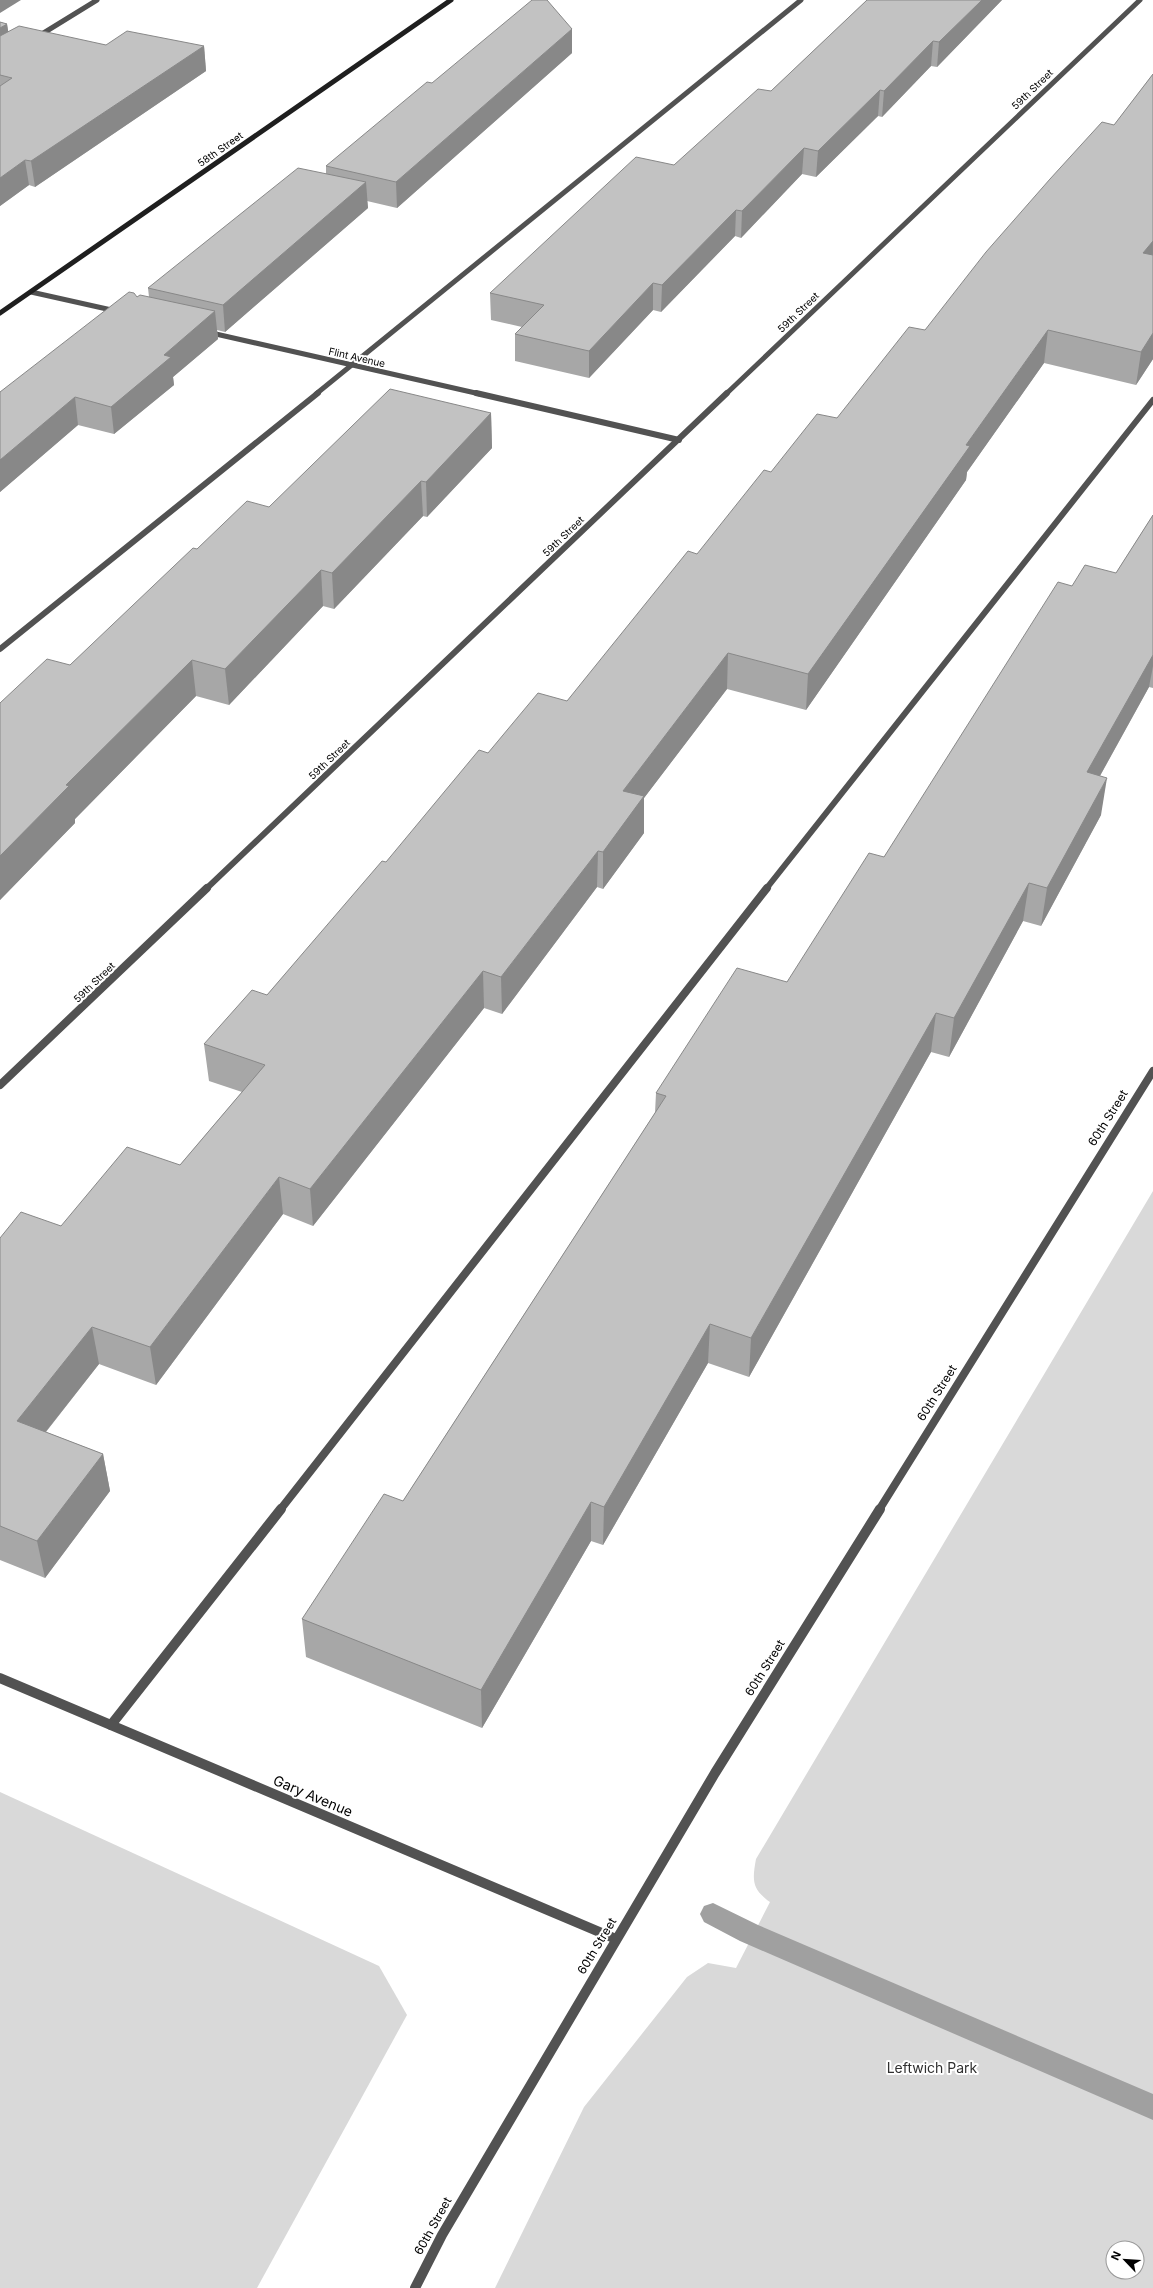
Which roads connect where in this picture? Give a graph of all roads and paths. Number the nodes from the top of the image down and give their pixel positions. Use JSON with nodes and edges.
{"nodes":[{"id":1,"x":97,"y":0,"type":"edge"},
{"id":2,"x":450,"y":0,"type":"edge"},
{"id":3,"x":801,"y":0,"type":"edge"},
{"id":4,"x":1140,"y":0,"type":"edge"},
{"id":5,"x":32,"y":39,"type":"edge"},
{"id":6,"x":31,"y":292,"type":"junction"},
{"id":7,"x":0,"y":313,"type":"edge"},
{"id":8,"x":123,"y":313,"type":"edge"},
{"id":9,"x":200,"y":330,"type":"edge"},
{"id":10,"x":354,"y":365,"type":"junction"},
{"id":11,"x":1153,"y":400,"type":"edge"},
{"id":12,"x":679,"y":440,"type":"junction"},
{"id":13,"x":0,"y":649,"type":"edge"},
{"id":14,"x":1153,"y":1071,"type":"edge"},
{"id":15,"x":0,"y":1085,"type":"edge"},
{"id":16,"x":0,"y":1678,"type":"edge"},
{"id":17,"x":111,"y":1725,"type":"junction"},
{"id":18,"x":616,"y":1939,"type":"junction"},
{"id":19,"x":415,"y":2288,"type":"edge"}],
"edges":[{"from":1,"to":5,"type":"street"},
{"from":2,"to":6,"type":"street","name":"58th Street"},
{"from":3,"to":10,"type":"street"},
{"from":4,"to":12,"type":"street","name":"59th Street"},
{"from":6,"to":7,"type":"street","name":"58th Street"},
{"from":6,"to":8,"type":"street"},
{"from":9,"to":10,"type":"street","name":"Flint Avenue"},
{"from":10,"to":12,"type":"street","name":"Flint Avenue"},
{"from":10,"to":13,"type":"street"},
{"from":11,"to":17,"type":"street"},
{"from":12,"to":15,"type":"street","name":"59th Street"},
{"from":14,"to":18,"type":"street","name":"60th Street"},
{"from":16,"to":17,"type":"street","name":"Gary Avenue"},
{"from":17,"to":18,"type":"street","name":"Gary Avenue"},
{"from":18,"to":19,"type":"street","name":"60th Street"}]}
